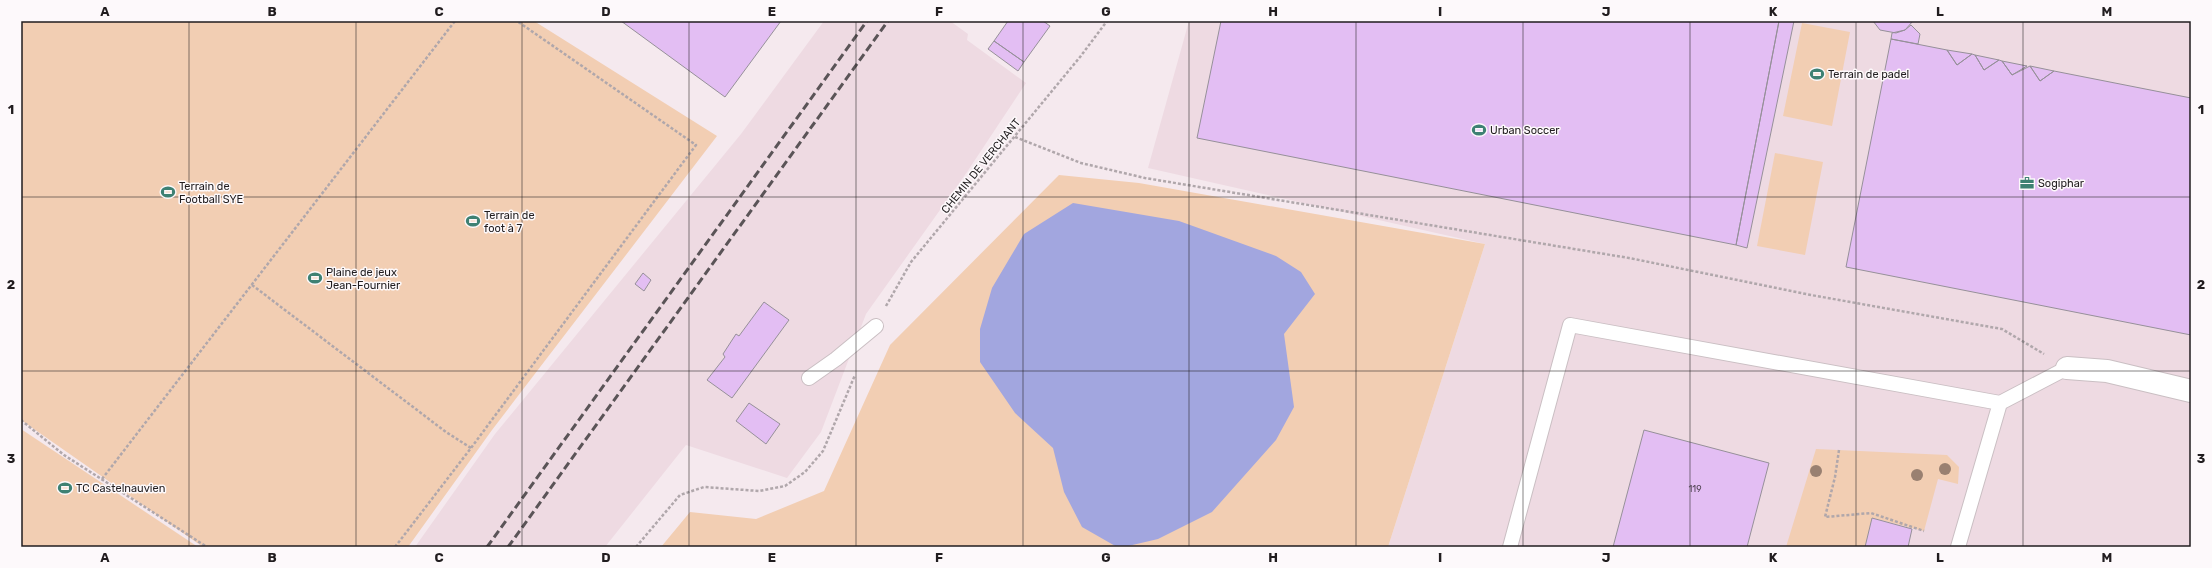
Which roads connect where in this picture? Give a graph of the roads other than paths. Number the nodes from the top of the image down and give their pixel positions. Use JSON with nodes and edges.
{"nodes":[{"id":1,"x":876,"y":326,"type":"road end"},
{"id":2,"x":2067,"y":368,"type":"joint"},
{"id":3,"x":809,"y":378,"type":"dead end"},
{"id":4,"x":2191,"y":390,"type":"edge"},
{"id":5,"x":2000,"y":403,"type":"junction"},
{"id":6,"x":1510,"y":547,"type":"edge"},
{"id":7,"x":1958,"y":547,"type":"edge"}],
"edges":[{"from":1,"to":3,"type":"lane"},
{"from":2,"to":4,"type":"street"},
{"from":2,"to":5,"type":"lane"},
{"from":5,"to":6,"type":"lane"},
{"from":5,"to":7,"type":"lane"}]}
